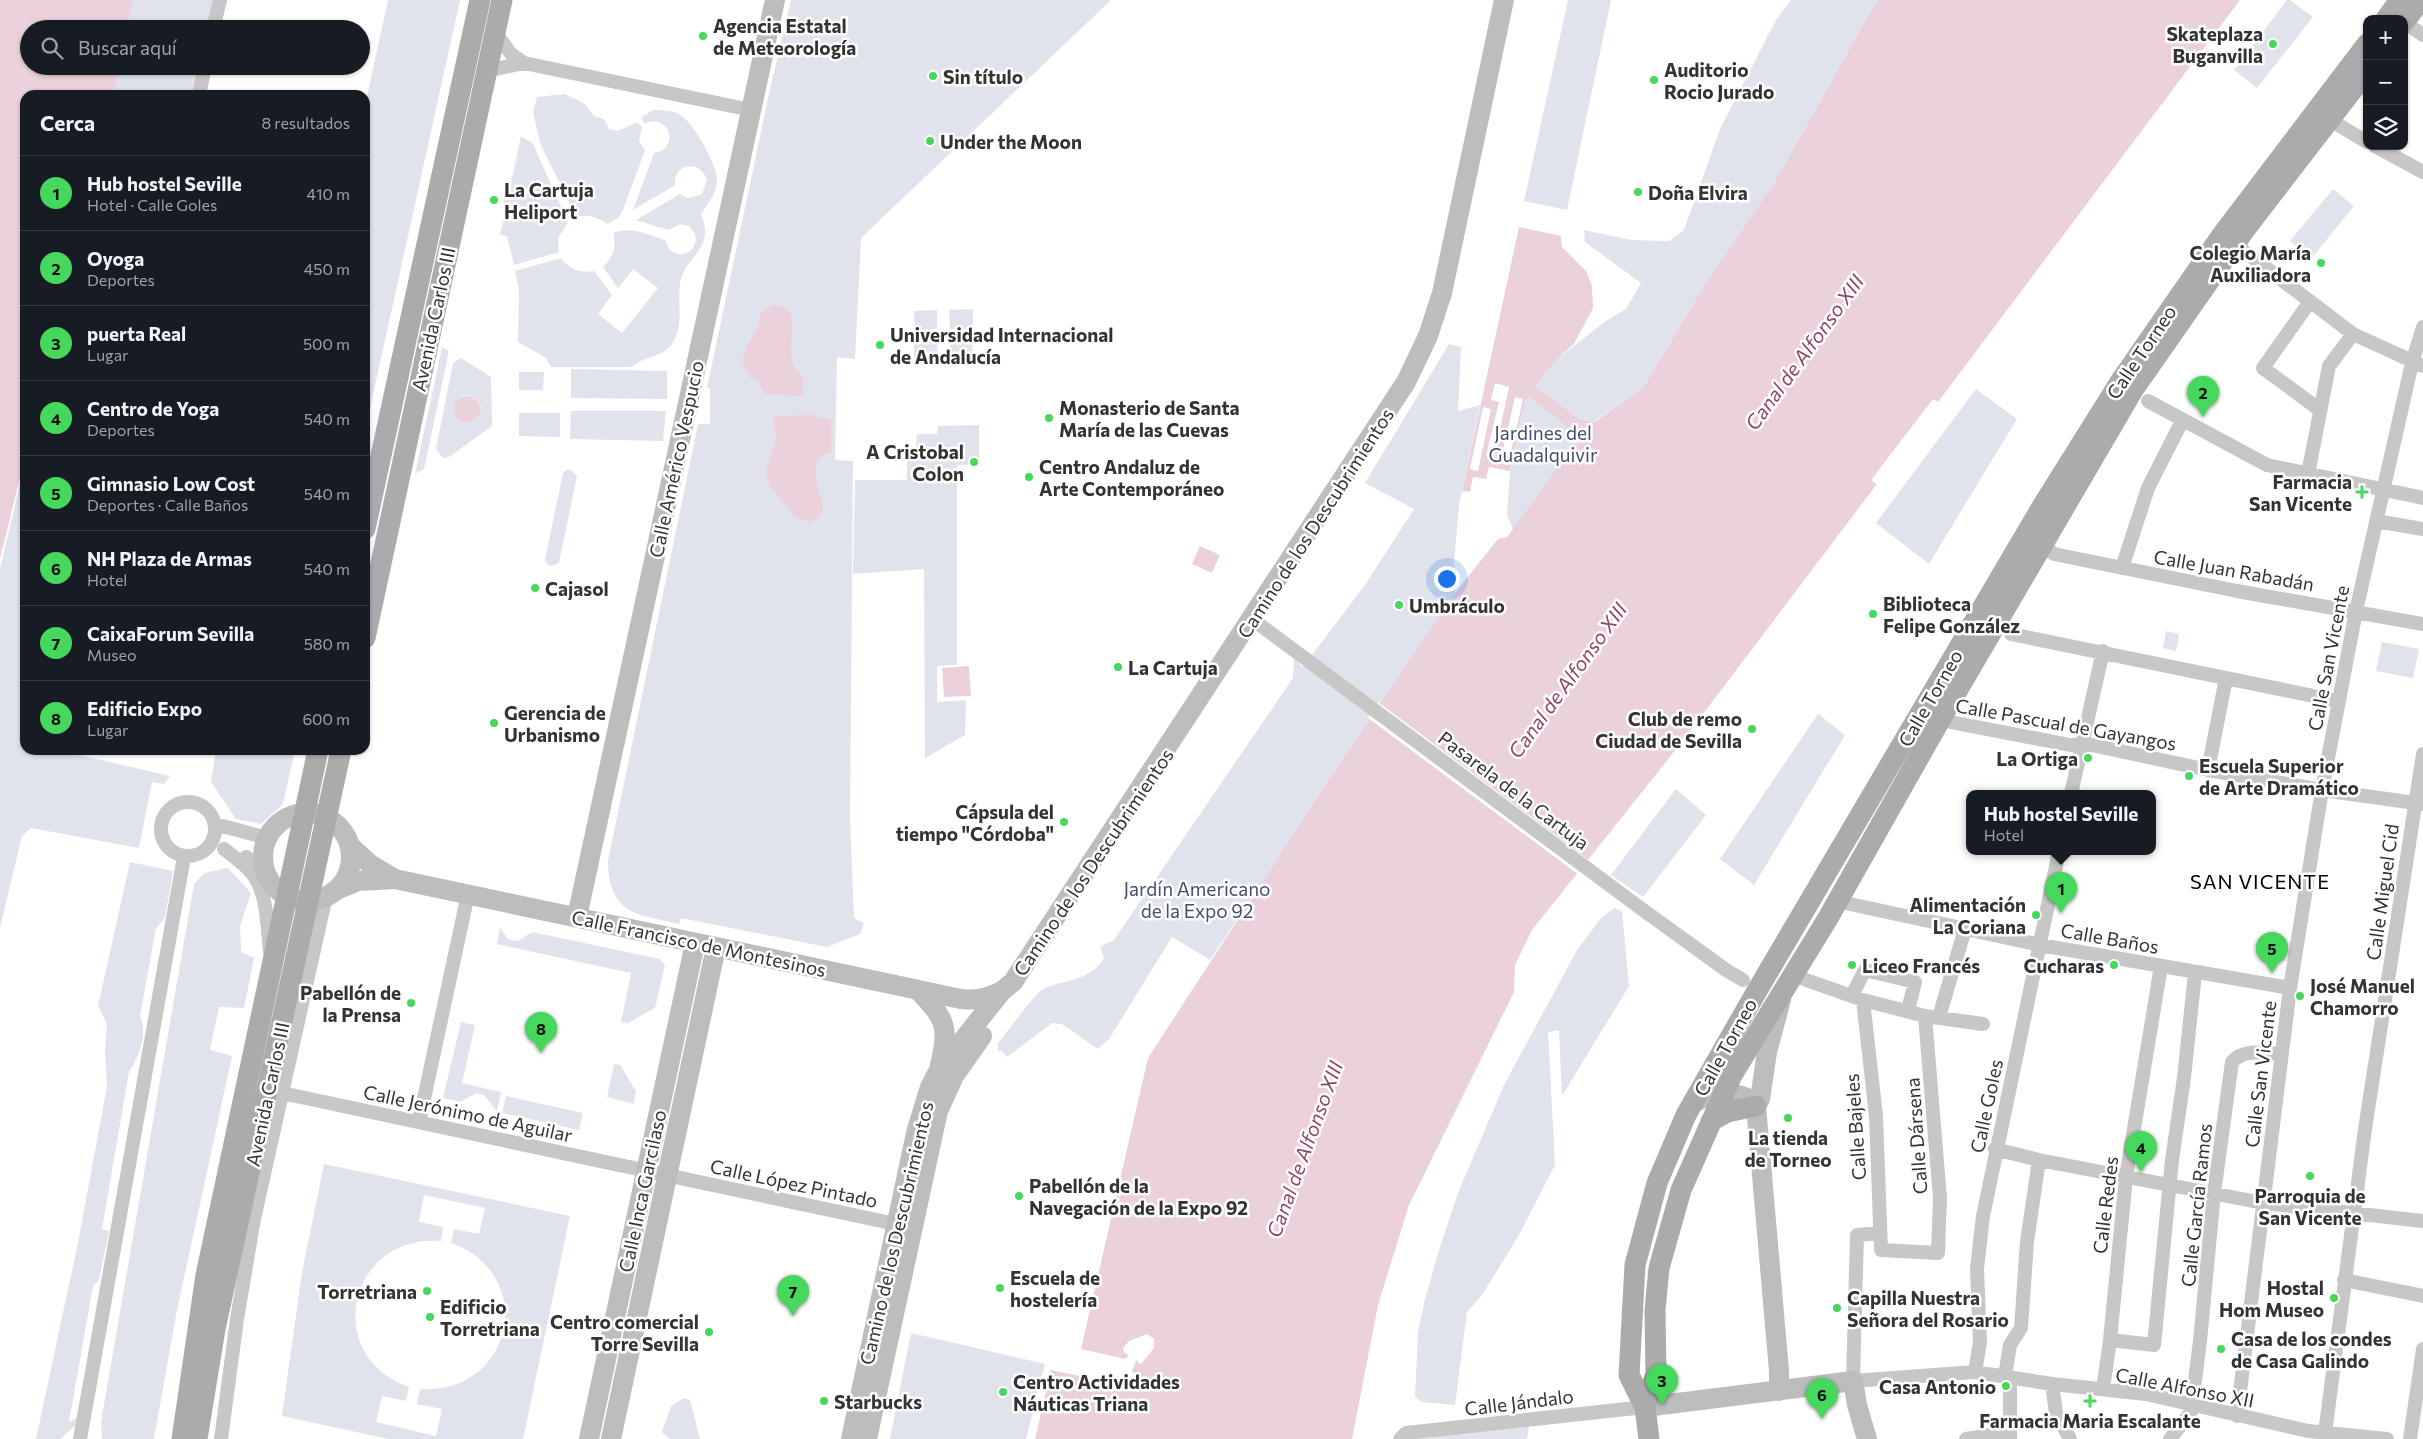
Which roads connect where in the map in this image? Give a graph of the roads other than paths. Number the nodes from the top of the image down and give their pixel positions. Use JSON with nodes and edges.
{"nodes":[{"id":1,"x":220,"y":0,"type":"edge"},
{"id":2,"x":480,"y":0,"type":"edge"},
{"id":3,"x":502,"y":0,"type":"edge"},
{"id":4,"x":775,"y":0,"type":"edge"},
{"id":5,"x":1504,"y":0,"type":"edge"},
{"id":6,"x":2421,"y":0,"type":"edge"},
{"id":7,"x":2398,"y":15,"type":"edge"},
{"id":8,"x":215,"y":20,"type":"edge"},
{"id":9,"x":2408,"y":23,"type":"edge"},
{"id":10,"x":494,"y":32,"type":"junction"},
{"id":11,"x":2423,"y":35,"type":"edge"},
{"id":12,"x":2363,"y":50,"type":"edge"},
{"id":13,"x":524,"y":63,"type":"junction"},
{"id":14,"x":486,"y":71,"type":"junction"},
{"id":15,"x":203,"y":75,"type":"edge"},
{"id":16,"x":2363,"y":76,"type":"edge"},
{"id":17,"x":200,"y":90,"type":"edge"},
{"id":18,"x":751,"y":110,"type":"junction"},
{"id":19,"x":2330,"y":120,"type":"junction"},
{"id":20,"x":2363,"y":140,"type":"edge"},
{"id":21,"x":2382,"y":150,"type":"edge"},
{"id":22,"x":2423,"y":172,"type":"edge"},
{"id":23,"x":2228,"y":240,"type":"junction"},
{"id":24,"x":2309,"y":303,"type":"junction"},
{"id":25,"x":2423,"y":327,"type":"edge"},
{"id":26,"x":2353,"y":334,"type":"junction"},
{"id":27,"x":2418,"y":364,"type":"edge"},
{"id":28,"x":2148,"y":401,"type":"dead end"},
{"id":29,"x":2320,"y":410,"type":"junction"},
{"id":30,"x":2182,"y":420,"type":"junction"},
{"id":31,"x":2308,"y":474,"type":"junction"},
{"id":32,"x":2383,"y":490,"type":"junction"},
{"id":33,"x":2423,"y":498,"type":"edge"},
{"id":34,"x":370,"y":506,"type":"edge"},
{"id":35,"x":2376,"y":521,"type":"junction"},
{"id":36,"x":2423,"y":529,"type":"edge"},
{"id":37,"x":2043,"y":544,"type":"junction"},
{"id":38,"x":2122,"y":568,"type":"junction"},
{"id":39,"x":2356,"y":611,"type":"junction"},
{"id":40,"x":370,"y":615,"type":"edge"},
{"id":41,"x":1252,"y":619,"type":"junction"},
{"id":42,"x":2423,"y":624,"type":"edge"},
{"id":43,"x":2011,"y":634,"type":"dead end"},
{"id":44,"x":2103,"y":651,"type":"junction"},
{"id":45,"x":2226,"y":678,"type":"junction"},
{"id":46,"x":2338,"y":701,"type":"junction"},
{"id":47,"x":1940,"y":720,"type":"junction"},
{"id":48,"x":2081,"y":744,"type":"junction"},
{"id":49,"x":2423,"y":754,"type":"edge"},
{"id":50,"x":317,"y":755,"type":"edge"},
{"id":51,"x":340,"y":755,"type":"edge"},
{"id":52,"x":2208,"y":770,"type":"junction"},
{"id":53,"x":2072,"y":790,"type":"edge"},
{"id":54,"x":2322,"y":790,"type":"junction"},
{"id":55,"x":2418,"y":804,"type":"edge"},
{"id":56,"x":305,"y":813,"type":"junction"},
{"id":57,"x":326,"y":818,"type":"junction"},
{"id":58,"x":215,"y":824,"type":"junction"},
{"id":59,"x":267,"y":838,"type":"junction"},
{"id":60,"x":350,"y":846,"type":"junction"},
{"id":61,"x":217,"y":847,"type":"junction"},
{"id":62,"x":2058,"y":855,"type":"edge"},
{"id":63,"x":184,"y":857,"type":"junction"},
{"id":64,"x":265,"y":870,"type":"junction"},
{"id":65,"x":395,"y":879,"type":"junction"},
{"id":66,"x":468,"y":894,"type":"junction"},
{"id":67,"x":287,"y":896,"type":"junction"},
{"id":68,"x":323,"y":896,"type":"junction"},
{"id":69,"x":1836,"y":901,"type":"junction"},
{"id":70,"x":577,"y":918,"type":"junction"},
{"id":71,"x":1965,"y":929,"type":"junction"},
{"id":72,"x":695,"y":943,"type":"junction"},
{"id":73,"x":2040,"y":946,"type":"junction"},
{"id":74,"x":716,"y":947,"type":"junction"},
{"id":75,"x":272,"y":965,"type":"junction"},
{"id":76,"x":2161,"y":966,"type":"junction"},
{"id":77,"x":2195,"y":973,"type":"junction"},
{"id":78,"x":1745,"y":981,"type":"junction"},
{"id":79,"x":1788,"y":981,"type":"junction"},
{"id":80,"x":2290,"y":988,"type":"junction"},
{"id":81,"x":918,"y":990,"type":"junction"},
{"id":82,"x":1002,"y":991,"type":"junction"},
{"id":83,"x":1858,"y":998,"type":"junction"},
{"id":84,"x":1908,"y":1010,"type":"junction"},
{"id":85,"x":1932,"y":1016,"type":"junction"},
{"id":86,"x":1983,"y":1024,"type":"dead end"},
{"id":87,"x":2282,"y":1054,"type":"junction"},
{"id":88,"x":939,"y":1070,"type":"junction"},
{"id":89,"x":282,"y":1093,"type":"junction"},
{"id":90,"x":1710,"y":1100,"type":"junction"},
{"id":91,"x":1751,"y":1106,"type":"junction"},
{"id":92,"x":419,"y":1122,"type":"junction"},
{"id":93,"x":1995,"y":1150,"type":"junction"},
{"id":94,"x":2039,"y":1160,"type":"junction"},
{"id":95,"x":646,"y":1170,"type":"junction"},
{"id":96,"x":668,"y":1175,"type":"junction"},
{"id":97,"x":2126,"y":1177,"type":"junction"},
{"id":98,"x":2170,"y":1186,"type":"junction"},
{"id":99,"x":2214,"y":1193,"type":"junction"},
{"id":100,"x":2263,"y":1203,"type":"junction"},
{"id":101,"x":2353,"y":1213,"type":"junction"},
{"id":102,"x":2423,"y":1221,"type":"edge"},
{"id":103,"x":904,"y":1226,"type":"junction"},
{"id":104,"x":1880,"y":1234,"type":"junction"},
{"id":105,"x":1881,"y":1250,"type":"joint"},
{"id":106,"x":206,"y":1274,"type":"junction"},
{"id":107,"x":2344,"y":1280,"type":"junction"},
{"id":108,"x":2423,"y":1296,"type":"edge"},
{"id":109,"x":215,"y":1329,"type":"junction"},
{"id":110,"x":2110,"y":1340,"type":"junction"},
{"id":111,"x":2423,"y":1349,"type":"edge"},
{"id":112,"x":1975,"y":1372,"type":"junction"},
{"id":113,"x":2007,"y":1377,"type":"junction"},
{"id":114,"x":1854,"y":1382,"type":"junction"},
{"id":115,"x":2052,"y":1384,"type":"junction"},
{"id":116,"x":2103,"y":1389,"type":"junction"},
{"id":117,"x":1779,"y":1391,"type":"junction"},
{"id":118,"x":2190,"y":1405,"type":"junction"},
{"id":119,"x":2237,"y":1416,"type":"junction"},
{"id":120,"x":1650,"y":1428,"type":"edge"},
{"id":121,"x":2325,"y":1434,"type":"junction"},
{"id":122,"x":2010,"y":1435,"type":"edge"},
{"id":123,"x":2308,"y":1435,"type":"edge"},
{"id":124,"x":80,"y":1439,"type":"edge"},
{"id":125,"x":167,"y":1439,"type":"edge"},
{"id":126,"x":182,"y":1439,"type":"edge"},
{"id":127,"x":197,"y":1439,"type":"edge"},
{"id":128,"x":208,"y":1439,"type":"edge"},
{"id":129,"x":221,"y":1439,"type":"edge"},
{"id":130,"x":589,"y":1439,"type":"edge"},
{"id":131,"x":611,"y":1439,"type":"edge"},
{"id":132,"x":851,"y":1439,"type":"edge"},
{"id":133,"x":867,"y":1439,"type":"edge"},
{"id":134,"x":1400,"y":1439,"type":"edge"},
{"id":135,"x":1867,"y":1439,"type":"edge"},
{"id":136,"x":1966,"y":1439,"type":"edge"},
{"id":137,"x":2070,"y":1439,"type":"edge"},
{"id":138,"x":2170,"y":1439,"type":"edge"},
{"id":139,"x":2386,"y":1439,"type":"edge"},
{"id":140,"x":2410,"y":1439,"type":"edge"}],
"edges":[{"from":1,"to":8,"type":"street"},
{"from":2,"to":34,"type":"main road","name":"Avenida Carlos III"},
{"from":3,"to":10,"type":"main road","name":"Avenida Carlos III"},
{"from":4,"to":18,"type":"street","name":"Calle Américo Vespucio"},
{"from":5,"to":41,"type":"street","name":"Camino de los Descubrimientos"},
{"from":6,"to":7,"type":"main road"},
{"from":9,"to":11,"type":"street"},
{"from":10,"to":13,"type":"street"},
{"from":10,"to":14,"type":"main road","name":"Avenida Carlos III"},
{"from":12,"to":23,"type":"main road","name":"Calle Torneo"},
{"from":13,"to":14,"type":"street"},
{"from":13,"to":18,"type":"street"},
{"from":14,"to":40,"type":"main road","name":"Avenida Carlos III"},
{"from":15,"to":17,"type":"street"},
{"from":16,"to":19,"type":"main road","name":"Calle Torneo"},
{"from":18,"to":70,"type":"street","name":"Calle Américo Vespucio"},
{"from":19,"to":20,"type":"street"},
{"from":19,"to":23,"type":"main road","name":"Calle Torneo"},
{"from":21,"to":22,"type":"street"},
{"from":23,"to":24,"type":"street"},
{"from":23,"to":37,"type":"main road","name":"Calle Torneo"},
{"from":23,"to":78,"type":"main road","name":"Calle Torneo"},
{"from":24,"to":26,"type":"street"},
{"from":24,"to":29,"type":"street"},
{"from":25,"to":27,"type":"street","name":"Calle San Vicente"},
{"from":26,"to":27,"type":"street"},
{"from":26,"to":29,"type":"street"},
{"from":27,"to":32,"type":"street","name":"Calle San Vicente"},
{"from":28,"to":30,"type":"street"},
{"from":29,"to":31,"type":"street"},
{"from":30,"to":31,"type":"street"},
{"from":30,"to":38,"type":"street"},
{"from":31,"to":32,"type":"street"},
{"from":32,"to":33,"type":"street"},
{"from":32,"to":35,"type":"street","name":"Calle San Vicente"},
{"from":35,"to":36,"type":"street"},
{"from":35,"to":39,"type":"street","name":"Calle San Vicente"},
{"from":37,"to":38,"type":"street","name":"Calle Juan Rabadán"},
{"from":37,"to":47,"type":"main road","name":"Calle Torneo"},
{"from":38,"to":39,"type":"street","name":"Calle Juan Rabadán"},
{"from":39,"to":42,"type":"street","name":"Calle Juan Rabadán"},
{"from":39,"to":46,"type":"street","name":"Calle San Vicente"},
{"from":41,"to":78,"type":"street","name":"Pasarela de la Cartuja"},
{"from":41,"to":82,"type":"street","name":"Camino de los Descubrimientos"},
{"from":43,"to":44,"type":"street"},
{"from":44,"to":45,"type":"street"},
{"from":44,"to":48,"type":"street"},
{"from":45,"to":46,"type":"street"},
{"from":45,"to":52,"type":"street"},
{"from":46,"to":54,"type":"street","name":"Calle San Vicente"},
{"from":47,"to":48,"type":"street","name":"Calle Pascual de Gayangos"},
{"from":47,"to":69,"type":"main road","name":"Calle Torneo"},
{"from":48,"to":52,"type":"street","name":"Calle Pascual de Gayangos"},
{"from":48,"to":53,"type":"street"},
{"from":49,"to":55,"type":"street","name":"Calle Miguel Cid"},
{"from":50,"to":56,"type":"main road","name":"Avenida Carlos III"},
{"from":51,"to":57,"type":"main road","name":"Avenida Carlos III"},
{"from":52,"to":54,"type":"street","name":"Calle Pascual de Gayangos"},
{"from":54,"to":55,"type":"street","name":"Calle Pascual de Gayangos"},
{"from":54,"to":80,"type":"street","name":"Calle San Vicente"},
{"from":55,"to":101,"type":"street","name":"Calle Miguel Cid"},
{"from":56,"to":57,"type":"street"},
{"from":56,"to":59,"type":"street"},
{"from":56,"to":67,"type":"main road","name":"Avenida Carlos III"},
{"from":57,"to":60,"type":"street","name":"Calle Francisco de Montesinos"},
{"from":57,"to":68,"type":"main road","name":"Avenida Carlos III"},
{"from":58,"to":59,"type":"street"},
{"from":58,"to":61,"type":"street"},
{"from":58,"to":63,"type":"street"},
{"from":59,"to":64,"type":"street"},
{"from":60,"to":65,"type":"street","name":"Calle Francisco de Montesinos"},
{"from":60,"to":68,"type":"street"},
{"from":61,"to":63,"type":"street"},
{"from":61,"to":64,"type":"street"},
{"from":61,"to":75,"type":"street"},
{"from":62,"to":73,"type":"street","name":"Calle Goles"},
{"from":63,"to":124,"type":"street"},
{"from":64,"to":67,"type":"street"},
{"from":65,"to":66,"type":"street","name":"Calle Francisco de Montesinos"},
{"from":65,"to":68,"type":"street","name":"Calle Francisco de Montesinos"},
{"from":66,"to":70,"type":"street","name":"Calle Francisco de Montesinos"},
{"from":66,"to":92,"type":"street"},
{"from":67,"to":68,"type":"street"},
{"from":67,"to":75,"type":"main road","name":"Avenida Carlos III"},
{"from":68,"to":89,"type":"street"},
{"from":68,"to":109,"type":"main road","name":"Avenida Carlos III"},
{"from":69,"to":71,"type":"street","name":"Calle Baños"},
{"from":69,"to":79,"type":"main road","name":"Calle Torneo"},
{"from":70,"to":72,"type":"street","name":"Calle Francisco de Montesinos"},
{"from":71,"to":73,"type":"street","name":"Calle Baños"},
{"from":71,"to":85,"type":"street"},
{"from":72,"to":74,"type":"street","name":"Calle Francisco de Montesinos"},
{"from":72,"to":95,"type":"street","name":"Calle Inca Garcilaso"},
{"from":73,"to":76,"type":"street","name":"Calle Baños"},
{"from":73,"to":93,"type":"street","name":"Calle Goles"},
{"from":74,"to":81,"type":"street","name":"Calle Francisco de Montesinos"},
{"from":74,"to":96,"type":"street","name":"Calle Inca Garcilaso"},
{"from":75,"to":106,"type":"main road","name":"Avenida Carlos III"},
{"from":76,"to":77,"type":"street","name":"Calle Baños"},
{"from":76,"to":97,"type":"street","name":"Calle Redes"},
{"from":77,"to":80,"type":"street","name":"Calle Baños"},
{"from":77,"to":98,"type":"street"},
{"from":78,"to":90,"type":"main road","name":"Calle Torneo"},
{"from":79,"to":83,"type":"street"},
{"from":79,"to":90,"type":"main road","name":"Calle Torneo"},
{"from":79,"to":91,"type":"street","name":"Calle Torneo"},
{"from":80,"to":87,"type":"street","name":"Calle San Vicente"},
{"from":81,"to":82,"type":"street","name":"Calle Francisco de Montesinos"},
{"from":81,"to":88,"type":"street"},
{"from":82,"to":88,"type":"street","name":"Camino de los Descubrimientos"},
{"from":82,"to":103,"type":"street","name":"Camino de los Descubrimientos"},
{"from":83,"to":84,"type":"street"},
{"from":83,"to":84,"type":"street"},
{"from":83,"to":104,"type":"street","name":"Calle Bajeles"},
{"from":84,"to":85,"type":"street"},
{"from":85,"to":86,"type":"street"},
{"from":85,"to":105,"type":"street","name":"Calle Dársena"},
{"from":87,"to":99,"type":"street","name":"Calle García Ramos"},
{"from":87,"to":100,"type":"street","name":"Calle San Vicente"},
{"from":88,"to":103,"type":"street","name":"Camino de los Descubrimientos"},
{"from":89,"to":92,"type":"street","name":"Calle Jerónimo de Aguilar"},
{"from":89,"to":129,"type":"street"},
{"from":90,"to":91,"type":"main road"},
{"from":90,"to":91,"type":"street"},
{"from":90,"to":120,"type":"main road","name":"Calle Torneo"},
{"from":91,"to":117,"type":"street","name":"Calle Torneo"},
{"from":92,"to":95,"type":"street","name":"Calle Jerónimo de Aguilar"},
{"from":93,"to":94,"type":"street"},
{"from":93,"to":112,"type":"street","name":"Calle Goles"},
{"from":94,"to":97,"type":"street"},
{"from":94,"to":113,"type":"street"},
{"from":95,"to":96,"type":"street","name":"Calle Jerónimo de Aguilar"},
{"from":95,"to":130,"type":"street","name":"Calle Inca Garcilaso"},
{"from":96,"to":103,"type":"street","name":"Calle López Pintado"},
{"from":96,"to":131,"type":"street","name":"Calle Inca Garcilaso"},
{"from":97,"to":98,"type":"street"},
{"from":97,"to":110,"type":"street","name":"Calle Redes"},
{"from":98,"to":99,"type":"street"},
{"from":98,"to":110,"type":"street"},
{"from":99,"to":100,"type":"street"},
{"from":99,"to":118,"type":"street","name":"Calle García Ramos"},
{"from":100,"to":101,"type":"street"},
{"from":100,"to":119,"type":"street","name":"Calle San Vicente"},
{"from":101,"to":102,"type":"street"},
{"from":101,"to":107,"type":"street","name":"Calle Miguel Cid"},
{"from":103,"to":132,"type":"street","name":"Camino de los Descubrimientos"},
{"from":103,"to":133,"type":"street","name":"Camino de los Descubrimientos"},
{"from":104,"to":105,"type":"street","name":"Calle Bajeles"},
{"from":104,"to":114,"type":"street"},
{"from":106,"to":125,"type":"main road"},
{"from":106,"to":126,"type":"main road","name":"Avenida Carlos III"},
{"from":107,"to":108,"type":"street"},
{"from":107,"to":121,"type":"street","name":"Calle Miguel Cid"},
{"from":109,"to":127,"type":"main road","name":"Avenida Carlos III"},
{"from":109,"to":128,"type":"main road"},
{"from":110,"to":116,"type":"street","name":"Calle Redes"},
{"from":111,"to":140,"type":"street"},
{"from":112,"to":113,"type":"street","name":"Calle Alfonso XII"},
{"from":112,"to":114,"type":"street","name":"Calle Alfonso XII"},
{"from":113,"to":115,"type":"street","name":"Calle Alfonso XII"},
{"from":113,"to":122,"type":"street"},
{"from":114,"to":117,"type":"street"},
{"from":114,"to":135,"type":"street"},
{"from":115,"to":116,"type":"street","name":"Calle Alfonso XII"},
{"from":115,"to":137,"type":"street"},
{"from":116,"to":118,"type":"street","name":"Calle Alfonso XII"},
{"from":117,"to":120,"type":"street"},
{"from":118,"to":119,"type":"street","name":"Calle Alfonso XII"},
{"from":118,"to":138,"type":"street","name":"Calle García Ramos"},
{"from":119,"to":123,"type":"street","name":"Calle Alfonso XII"},
{"from":120,"to":134,"type":"street","name":"Calle Jándalo"},
{"from":121,"to":123,"type":"street","name":"Calle Alfonso XII"},
{"from":121,"to":139,"type":"street","name":"Calle Alfonso XII"},
{"from":122,"to":136,"type":"street"}]}
